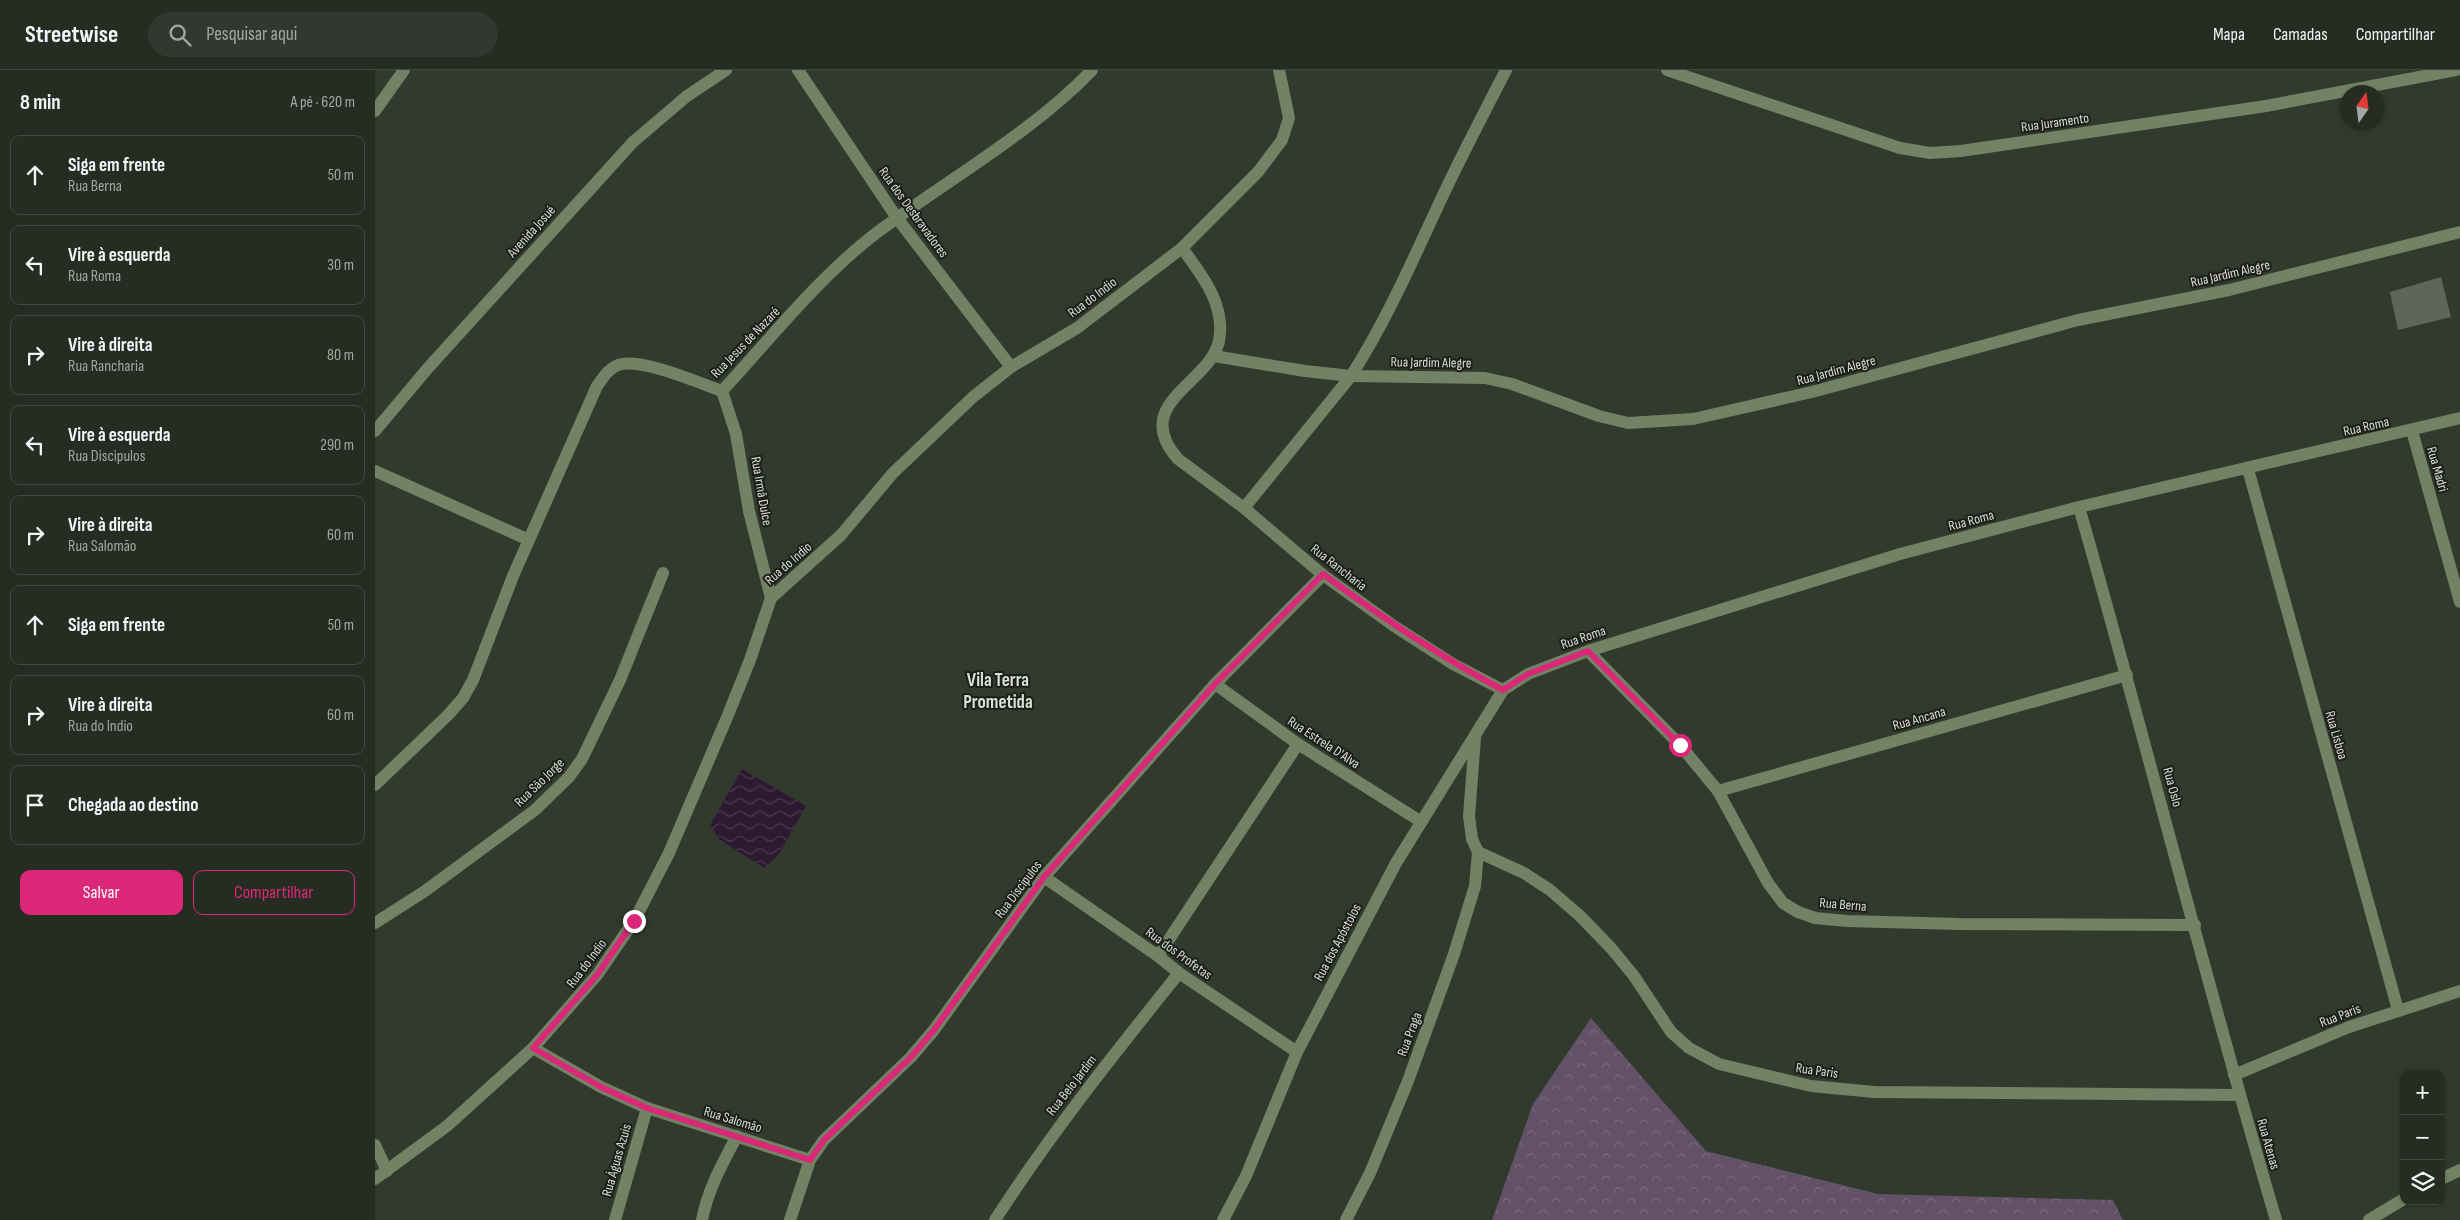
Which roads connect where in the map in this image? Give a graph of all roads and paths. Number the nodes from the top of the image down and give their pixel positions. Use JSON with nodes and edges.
{"nodes":[{"id":1,"x":404,"y":70,"type":"edge"},
{"id":2,"x":726,"y":70,"type":"edge"},
{"id":3,"x":797,"y":70,"type":"edge"},
{"id":4,"x":1092,"y":70,"type":"edge"},
{"id":5,"x":1279,"y":70,"type":"edge"},
{"id":6,"x":1506,"y":70,"type":"edge"},
{"id":7,"x":1667,"y":70,"type":"edge"},
{"id":8,"x":2457,"y":70,"type":"edge"},
{"id":9,"x":375,"y":111,"type":"edge"},
{"id":10,"x":897,"y":218,"type":"junction"},
{"id":11,"x":2460,"y":232,"type":"edge"},
{"id":12,"x":1182,"y":248,"type":"junction"},
{"id":13,"x":1213,"y":356,"type":"junction"},
{"id":14,"x":1011,"y":367,"type":"junction"},
{"id":15,"x":1351,"y":376,"type":"junction"},
{"id":16,"x":722,"y":391,"type":"junction"},
{"id":17,"x":2460,"y":418,"type":"edge"},
{"id":18,"x":375,"y":431,"type":"edge"},
{"id":19,"x":2412,"y":431,"type":"junction"},
{"id":20,"x":2248,"y":469,"type":"junction"},
{"id":21,"x":375,"y":471,"type":"edge"},
{"id":22,"x":2079,"y":507,"type":"junction"},
{"id":23,"x":1244,"y":508,"type":"junction"},
{"id":24,"x":529,"y":540,"type":"junction"},
{"id":25,"x":663,"y":574,"type":"dead end"},
{"id":26,"x":1323,"y":574,"type":"junction"},
{"id":27,"x":771,"y":598,"type":"junction"},
{"id":28,"x":2460,"y":602,"type":"edge"},
{"id":29,"x":1588,"y":651,"type":"junction"},
{"id":30,"x":2127,"y":675,"type":"junction"},
{"id":31,"x":1215,"y":684,"type":"junction"},
{"id":32,"x":1503,"y":690,"type":"junction"},
{"id":33,"x":1475,"y":735,"type":"junction"},
{"id":34,"x":1298,"y":744,"type":"junction"},
{"id":35,"x":375,"y":785,"type":"edge"},
{"id":36,"x":1718,"y":791,"type":"junction"},
{"id":37,"x":1420,"y":821,"type":"junction"},
{"id":38,"x":1478,"y":852,"type":"junction"},
{"id":39,"x":1044,"y":877,"type":"junction"},
{"id":40,"x":375,"y":923,"type":"edge"},
{"id":41,"x":2195,"y":925,"type":"junction"},
{"id":42,"x":1158,"y":956,"type":"junction"},
{"id":43,"x":1179,"y":973,"type":"junction"},
{"id":44,"x":2460,"y":991,"type":"edge"},
{"id":45,"x":2398,"y":1010,"type":"junction"},
{"id":46,"x":533,"y":1048,"type":"junction"},
{"id":47,"x":1297,"y":1052,"type":"junction"},
{"id":48,"x":2234,"y":1075,"type":"junction"},
{"id":49,"x":2239,"y":1095,"type":"junction"},
{"id":50,"x":647,"y":1108,"type":"junction"},
{"id":51,"x":737,"y":1136,"type":"junction"},
{"id":52,"x":375,"y":1145,"type":"edge"},
{"id":53,"x":810,"y":1160,"type":"junction"},
{"id":54,"x":2460,"y":1170,"type":"edge"},
{"id":55,"x":387,"y":1172,"type":"junction"},
{"id":56,"x":2445,"y":1177,"type":"edge"},
{"id":57,"x":375,"y":1179,"type":"edge"},
{"id":58,"x":2400,"y":1201,"type":"edge"},
{"id":59,"x":615,"y":1220,"type":"edge"},
{"id":60,"x":702,"y":1220,"type":"edge"},
{"id":61,"x":790,"y":1220,"type":"edge"},
{"id":62,"x":995,"y":1220,"type":"edge"},
{"id":63,"x":1223,"y":1220,"type":"edge"},
{"id":64,"x":1346,"y":1220,"type":"edge"},
{"id":65,"x":2276,"y":1220,"type":"edge"},
{"id":66,"x":2369,"y":1220,"type":"edge"}],
"edges":[{"from":1,"to":9,"type":"street"},
{"from":2,"to":18,"type":"street","name":"Avenida Josué"},
{"from":3,"to":10,"type":"street","name":"Rua dos Desbravadores"},
{"from":4,"to":10,"type":"street","name":"Rua Jesus de Nazaré"},
{"from":5,"to":12,"type":"street","name":"Rua do Indio"},
{"from":6,"to":15,"type":"street"},
{"from":7,"to":8,"type":"street","name":"Rua Juramento"},
{"from":10,"to":14,"type":"street","name":"Rua dos Desbravadores"},
{"from":10,"to":16,"type":"street","name":"Rua Jesus de Nazaré"},
{"from":11,"to":15,"type":"street","name":"Rua Jardim Alegre"},
{"from":12,"to":13,"type":"street"},
{"from":12,"to":14,"type":"street","name":"Rua do Indio"},
{"from":13,"to":15,"type":"street","name":"Rua Jardim Alegre"},
{"from":13,"to":23,"type":"street","name":"Rua Rancharia"},
{"from":14,"to":27,"type":"street","name":"Rua do Indio"},
{"from":15,"to":23,"type":"street"},
{"from":16,"to":24,"type":"street","name":"Rua Jesus de Nazaré"},
{"from":16,"to":27,"type":"street","name":"Rua Irmã Dulce"},
{"from":17,"to":19,"type":"street","name":"Rua Roma"},
{"from":19,"to":20,"type":"street","name":"Rua Roma"},
{"from":19,"to":28,"type":"street","name":"Rua Madri"},
{"from":20,"to":22,"type":"street","name":"Rua Roma"},
{"from":20,"to":45,"type":"street","name":"Rua Lisboa"},
{"from":21,"to":24,"type":"street"},
{"from":22,"to":29,"type":"street","name":"Rua Roma"},
{"from":22,"to":30,"type":"street","name":"Rua Oslo"},
{"from":23,"to":26,"type":"street","name":"Rua Rancharia"},
{"from":24,"to":35,"type":"street","name":"Rua Jesus de Nazaré"},
{"from":25,"to":40,"type":"street","name":"Rua São Jorge"},
{"from":26,"to":31,"type":"street","name":"Rua Discipulos"},
{"from":26,"to":32,"type":"street","name":"Rua Rancharia"},
{"from":27,"to":46,"type":"street","name":"Rua do Indio"},
{"from":29,"to":32,"type":"street","name":"Rua Roma"},
{"from":29,"to":36,"type":"street","name":"Rua Berna"},
{"from":30,"to":36,"type":"street","name":"Rua Ancana"},
{"from":30,"to":41,"type":"street","name":"Rua Oslo"},
{"from":31,"to":34,"type":"street","name":"Rua Estrela D'Alva"},
{"from":31,"to":39,"type":"street","name":"Rua Discipulos"},
{"from":32,"to":33,"type":"street","name":"Rua dos Apóstolos"},
{"from":33,"to":37,"type":"street","name":"Rua dos Apóstolos"},
{"from":33,"to":38,"type":"street"},
{"from":34,"to":37,"type":"street","name":"Rua Estrela D'Alva"},
{"from":34,"to":42,"type":"street"},
{"from":36,"to":41,"type":"street","name":"Rua Berna"},
{"from":37,"to":47,"type":"street","name":"Rua dos Apóstolos"},
{"from":38,"to":49,"type":"street","name":"Rua Paris"},
{"from":38,"to":64,"type":"street","name":"Rua Praga"},
{"from":39,"to":42,"type":"street","name":"Rua dos Profetas"},
{"from":39,"to":53,"type":"street","name":"Rua Discipulos"},
{"from":41,"to":48,"type":"street","name":"Rua Oslo"},
{"from":42,"to":43,"type":"street","name":"Rua dos Profetas"},
{"from":43,"to":47,"type":"street","name":"Rua dos Profetas"},
{"from":43,"to":62,"type":"street","name":"Rua Belo Jardim"},
{"from":44,"to":45,"type":"street","name":"Rua Paris"},
{"from":45,"to":48,"type":"street","name":"Rua Paris"},
{"from":46,"to":50,"type":"street","name":"Rua Salomão"},
{"from":46,"to":55,"type":"street","name":"Rua do Indio"},
{"from":47,"to":63,"type":"street","name":"Rua dos Apóstolos"},
{"from":48,"to":49,"type":"street","name":"Rua Atenas"},
{"from":49,"to":65,"type":"street","name":"Rua Atenas"},
{"from":50,"to":51,"type":"street","name":"Rua Salomão"},
{"from":50,"to":59,"type":"street","name":"Rua Águas Azuis"},
{"from":51,"to":53,"type":"street","name":"Rua Salomão"},
{"from":51,"to":60,"type":"street"},
{"from":52,"to":55,"type":"street"},
{"from":53,"to":61,"type":"street","name":"Rua Discipulos"},
{"from":54,"to":56,"type":"street"},
{"from":55,"to":57,"type":"street","name":"Rua do Indio"},
{"from":58,"to":66,"type":"street"}]}
